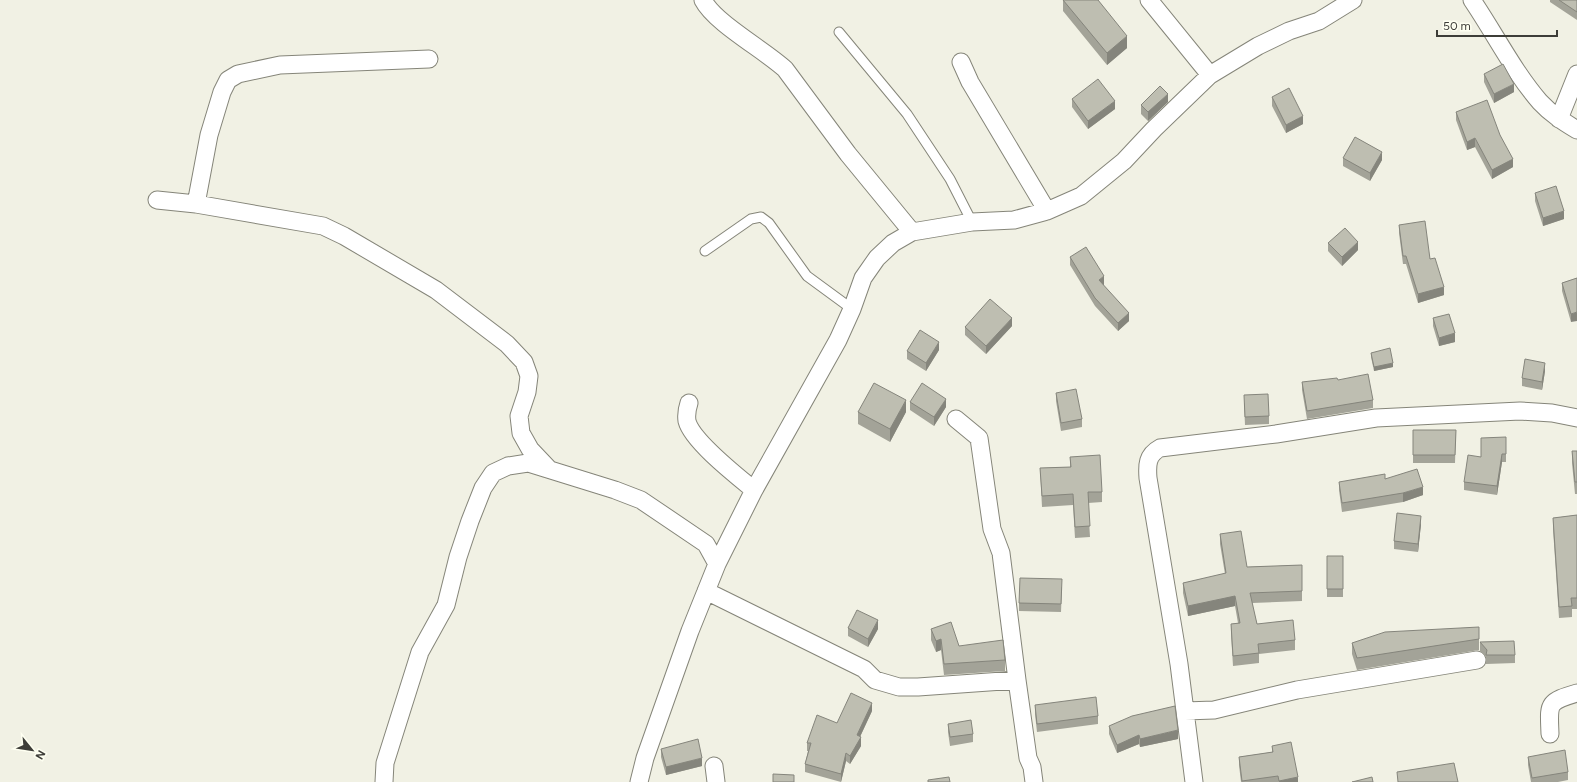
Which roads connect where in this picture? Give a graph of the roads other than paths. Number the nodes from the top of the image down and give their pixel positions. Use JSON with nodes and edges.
{"nodes":[{"id":1,"x":703,"y":0,"type":"edge"},
{"id":2,"x":1149,"y":0,"type":"edge"},
{"id":3,"x":1353,"y":0,"type":"edge"},
{"id":4,"x":1472,"y":0,"type":"edge"},
{"id":5,"x":839,"y":32,"type":"dead end"},
{"id":6,"x":429,"y":59,"type":"dead end"},
{"id":7,"x":961,"y":62,"type":"dead end"},
{"id":8,"x":1577,"y":74,"type":"edge"},
{"id":9,"x":1210,"y":75,"type":"junction"},
{"id":10,"x":1559,"y":119,"type":"junction"},
{"id":11,"x":1577,"y":130,"type":"edge"},
{"id":12,"x":157,"y":200,"type":"dead end"},
{"id":13,"x":196,"y":204,"type":"junction"},
{"id":14,"x":1047,"y":211,"type":"junction"},
{"id":15,"x":972,"y":222,"type":"junction"},
{"id":16,"x":912,"y":232,"type":"junction"},
{"id":17,"x":705,"y":251,"type":"dead end"},
{"id":18,"x":852,"y":309,"type":"junction"},
{"id":19,"x":689,"y":403,"type":"dead end"},
{"id":20,"x":1577,"y":418,"type":"edge"},
{"id":21,"x":956,"y":419,"type":"dead end"},
{"id":22,"x":548,"y":468,"type":"junction"},
{"id":23,"x":754,"y":490,"type":"junction"},
{"id":24,"x":729,"y":539,"type":"junction"},
{"id":25,"x":706,"y":544,"type":"junction"},
{"id":26,"x":717,"y":564,"type":"junction"},
{"id":27,"x":706,"y":591,"type":"junction"},
{"id":28,"x":1477,"y":660,"type":"dead end"},
{"id":29,"x":1017,"y":680,"type":"junction"},
{"id":30,"x":1577,"y":693,"type":"edge"},
{"id":31,"x":1185,"y":711,"type":"junction"},
{"id":32,"x":1550,"y":734,"type":"dead end"},
{"id":33,"x":384,"y":782,"type":"edge"},
{"id":34,"x":639,"y":782,"type":"edge"},
{"id":35,"x":1034,"y":782,"type":"edge"},
{"id":36,"x":1194,"y":782,"type":"edge"}],
"edges":[{"from":1,"to":16,"type":"street"},
{"from":2,"to":9,"type":"street"},
{"from":3,"to":9,"type":"street"},
{"from":4,"to":10,"type":"street"},
{"from":5,"to":15,"type":"lane"},
{"from":6,"to":13,"type":"street"},
{"from":7,"to":14,"type":"street"},
{"from":8,"to":10,"type":"street"},
{"from":9,"to":14,"type":"street"},
{"from":10,"to":11,"type":"street"},
{"from":12,"to":13,"type":"street"},
{"from":13,"to":22,"type":"street"},
{"from":14,"to":15,"type":"street"},
{"from":15,"to":16,"type":"street"},
{"from":16,"to":18,"type":"street"},
{"from":17,"to":18,"type":"lane"},
{"from":18,"to":23,"type":"street"},
{"from":19,"to":23,"type":"street"},
{"from":20,"to":31,"type":"street"},
{"from":21,"to":29,"type":"street"},
{"from":22,"to":25,"type":"street"},
{"from":22,"to":33,"type":"street"},
{"from":23,"to":24,"type":"street"},
{"from":24,"to":25,"type":"street"},
{"from":24,"to":26,"type":"street"},
{"from":25,"to":26,"type":"street"},
{"from":26,"to":27,"type":"street"},
{"from":27,"to":29,"type":"street"},
{"from":27,"to":34,"type":"street"},
{"from":28,"to":31,"type":"street"},
{"from":29,"to":35,"type":"street"},
{"from":30,"to":32,"type":"street"},
{"from":31,"to":36,"type":"street"}]}
